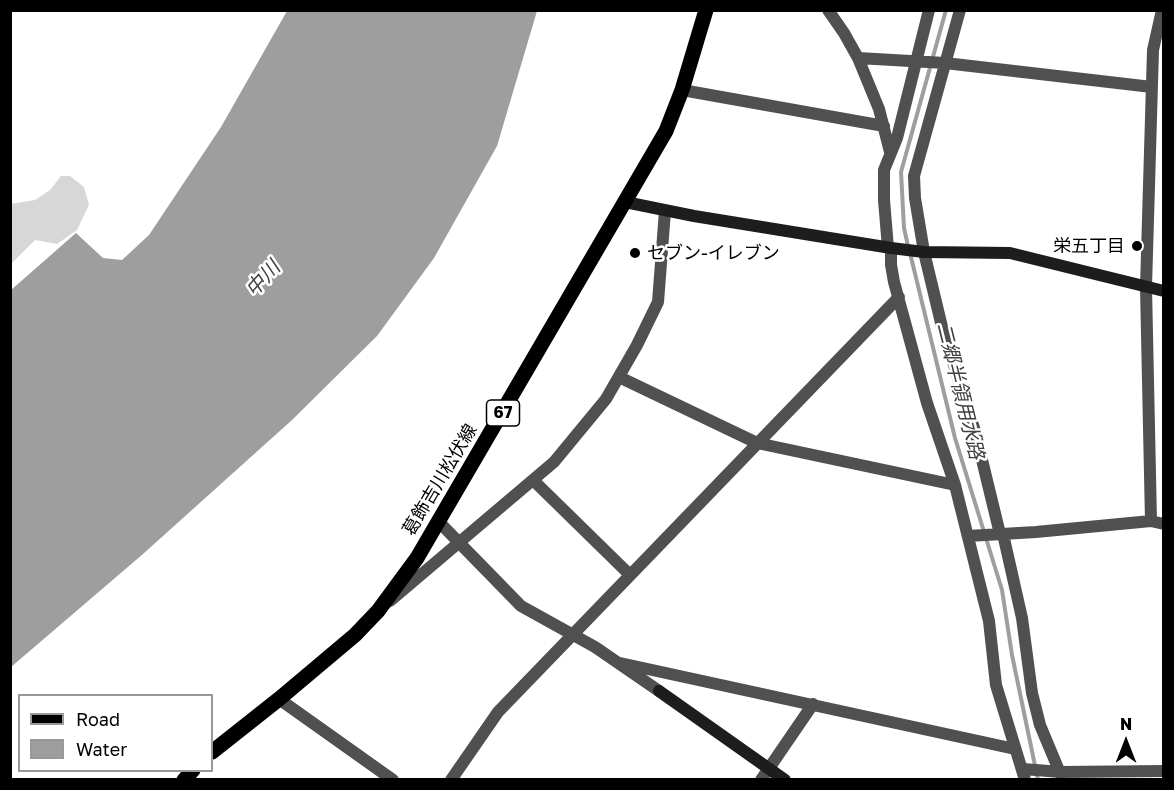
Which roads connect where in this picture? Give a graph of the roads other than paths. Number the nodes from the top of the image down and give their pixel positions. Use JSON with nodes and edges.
{"nodes":[{"id":1,"x":706,"y":10,"type":"edge"},
{"id":2,"x":828,"y":10,"type":"edge"},
{"id":3,"x":929,"y":10,"type":"edge"},
{"id":4,"x":960,"y":10,"type":"edge"},
{"id":5,"x":1162,"y":10,"type":"edge"},
{"id":6,"x":858,"y":58,"type":"junction"},
{"id":7,"x":917,"y":61,"type":"junction"},
{"id":8,"x":1158,"y":61,"type":"edge"},
{"id":9,"x":945,"y":63,"type":"junction"},
{"id":10,"x":1152,"y":87,"type":"junction"},
{"id":11,"x":682,"y":90,"type":"junction"},
{"id":12,"x":884,"y":126,"type":"junction"},
{"id":13,"x":890,"y":152,"type":"junction"},
{"id":14,"x":625,"y":202,"type":"junction"},
{"id":15,"x":665,"y":211,"type":"junction"},
{"id":16,"x":889,"y":248,"type":"junction"},
{"id":17,"x":924,"y":252,"type":"junction"},
{"id":18,"x":1146,"y":287,"type":"junction"},
{"id":19,"x":1164,"y":291,"type":"edge"},
{"id":20,"x":899,"y":297,"type":"junction"},
{"id":21,"x":619,"y":377,"type":"junction"},
{"id":22,"x":757,"y":442,"type":"junction"},
{"id":23,"x":533,"y":480,"type":"junction"},
{"id":24,"x":955,"y":485,"type":"junction"},
{"id":25,"x":439,"y":522,"type":"junction"},
{"id":26,"x":1157,"y":522,"type":"edge"},
{"id":27,"x":1000,"y":534,"type":"junction"},
{"id":28,"x":968,"y":536,"type":"junction"},
{"id":29,"x":460,"y":543,"type":"junction"},
{"id":30,"x":630,"y":575,"type":"junction"},
{"id":31,"x":378,"y":611,"type":"junction"},
{"id":32,"x":573,"y":634,"type":"junction"},
{"id":33,"x":620,"y":663,"type":"junction"},
{"id":34,"x":279,"y":699,"type":"junction"},
{"id":35,"x":813,"y":704,"type":"junction"},
{"id":36,"x":1015,"y":748,"type":"junction"},
{"id":37,"x":213,"y":751,"type":"edge"},
{"id":38,"x":769,"y":768,"type":"junction"},
{"id":39,"x":1164,"y":771,"type":"edge"},
{"id":40,"x":1024,"y":774,"type":"edge"},
{"id":41,"x":1062,"y":776,"type":"edge"},
{"id":42,"x":393,"y":780,"type":"edge"},
{"id":43,"x":451,"y":780,"type":"edge"},
{"id":44,"x":761,"y":780,"type":"edge"},
{"id":45,"x":785,"y":780,"type":"edge"}],
"edges":[{"from":1,"to":11,"type":"main road","name":"葛飾吉川松伏線","number":"67"},
{"from":2,"to":6,"type":"street"},
{"from":3,"to":7,"type":"street"},
{"from":4,"to":9,"type":"street"},
{"from":5,"to":8,"type":"street"},
{"from":6,"to":7,"type":"street"},
{"from":6,"to":12,"type":"street"},
{"from":7,"to":9,"type":"street"},
{"from":7,"to":13,"type":"street"},
{"from":8,"to":10,"type":"street"},
{"from":9,"to":10,"type":"street"},
{"from":9,"to":17,"type":"street"},
{"from":10,"to":18,"type":"street"},
{"from":11,"to":12,"type":"street"},
{"from":11,"to":14,"type":"main road","name":"葛飾吉川松伏線","number":"67"},
{"from":12,"to":13,"type":"street"},
{"from":13,"to":16,"type":"street"},
{"from":14,"to":15,"type":"street"},
{"from":14,"to":25,"type":"main road","name":"葛飾吉川松伏線","number":"67"},
{"from":15,"to":16,"type":"street"},
{"from":15,"to":21,"type":"street"},
{"from":16,"to":17,"type":"street"},
{"from":16,"to":20,"type":"street"},
{"from":17,"to":18,"type":"street"},
{"from":17,"to":27,"type":"street"},
{"from":18,"to":19,"type":"street"},
{"from":18,"to":26,"type":"street"},
{"from":20,"to":22,"type":"street"},
{"from":20,"to":24,"type":"street"},
{"from":21,"to":22,"type":"street"},
{"from":21,"to":23,"type":"street"},
{"from":22,"to":24,"type":"street"},
{"from":22,"to":30,"type":"street"},
{"from":23,"to":29,"type":"street"},
{"from":23,"to":30,"type":"street"},
{"from":24,"to":28,"type":"street"},
{"from":25,"to":29,"type":"street"},
{"from":25,"to":31,"type":"main road","name":"葛飾吉川松伏線","number":"67"},
{"from":26,"to":27,"type":"street"},
{"from":27,"to":28,"type":"street"},
{"from":27,"to":41,"type":"street"},
{"from":28,"to":36,"type":"street"},
{"from":29,"to":31,"type":"street"},
{"from":29,"to":32,"type":"street"},
{"from":30,"to":32,"type":"street"},
{"from":31,"to":34,"type":"main road","name":"葛飾吉川松伏線","number":"67"},
{"from":32,"to":33,"type":"street"},
{"from":32,"to":43,"type":"street"},
{"from":33,"to":35,"type":"street"},
{"from":33,"to":38,"type":"street"},
{"from":34,"to":37,"type":"main road","name":"葛飾吉川松伏線","number":"67"},
{"from":34,"to":42,"type":"street"},
{"from":35,"to":36,"type":"street"},
{"from":35,"to":38,"type":"street"},
{"from":36,"to":40,"type":"street"},
{"from":38,"to":44,"type":"street"},
{"from":38,"to":45,"type":"street"},
{"from":39,"to":41,"type":"street"},
{"from":40,"to":41,"type":"street"}]}
